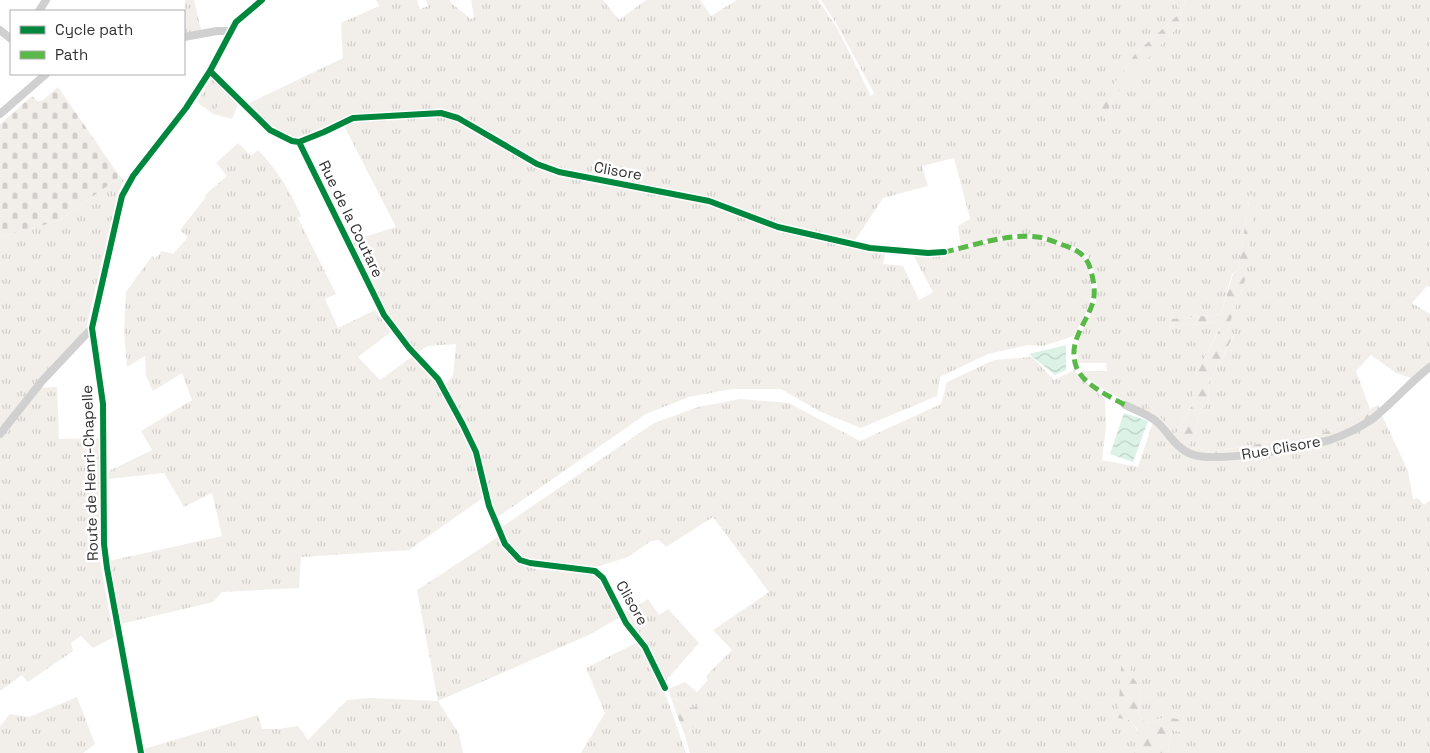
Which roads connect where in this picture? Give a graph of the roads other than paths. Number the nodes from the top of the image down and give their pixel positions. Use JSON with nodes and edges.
{"nodes":[{"id":1,"x":262,"y":0,"type":"edge"},
{"id":2,"x":0,"y":30,"type":"edge"},
{"id":3,"x":229,"y":31,"type":"junction"},
{"id":4,"x":10,"y":38,"type":"edge"},
{"id":5,"x":185,"y":38,"type":"edge"},
{"id":6,"x":210,"y":70,"type":"junction"},
{"id":7,"x":45,"y":75,"type":"edge"},
{"id":8,"x":0,"y":114,"type":"edge"},
{"id":9,"x":299,"y":142,"type":"junction"},
{"id":10,"x":944,"y":252,"type":"dead end"},
{"id":11,"x":92,"y":328,"type":"junction"},
{"id":12,"x":1430,"y":367,"type":"edge"},
{"id":13,"x":450,"y":400,"type":"joint"},
{"id":14,"x":1125,"y":405,"type":"dead end"},
{"id":15,"x":0,"y":434,"type":"edge"},
{"id":16,"x":665,"y":688,"type":"dead end"},
{"id":17,"x":142,"y":753,"type":"edge"}],
"edges":[{"from":1,"to":3,"type":"street","name":"Route de Henri-Chapelle"},
{"from":2,"to":4,"type":"street"},
{"from":3,"to":5,"type":"street"},
{"from":3,"to":6,"type":"street","name":"Route de Henri-Chapelle"},
{"from":6,"to":9,"type":"street"},
{"from":6,"to":11,"type":"street","name":"Route de Henri-Chapelle"},
{"from":7,"to":8,"type":"street"},
{"from":9,"to":10,"type":"street","name":"Clisore"},
{"from":9,"to":13,"type":"street","name":"Rue de la Coutare"},
{"from":11,"to":15,"type":"street"},
{"from":11,"to":17,"type":"street","name":"Route de Henri-Chapelle"},
{"from":12,"to":14,"type":"street","name":"Rue Clisore"},
{"from":13,"to":16,"type":"street","name":"Clisore"}]}
